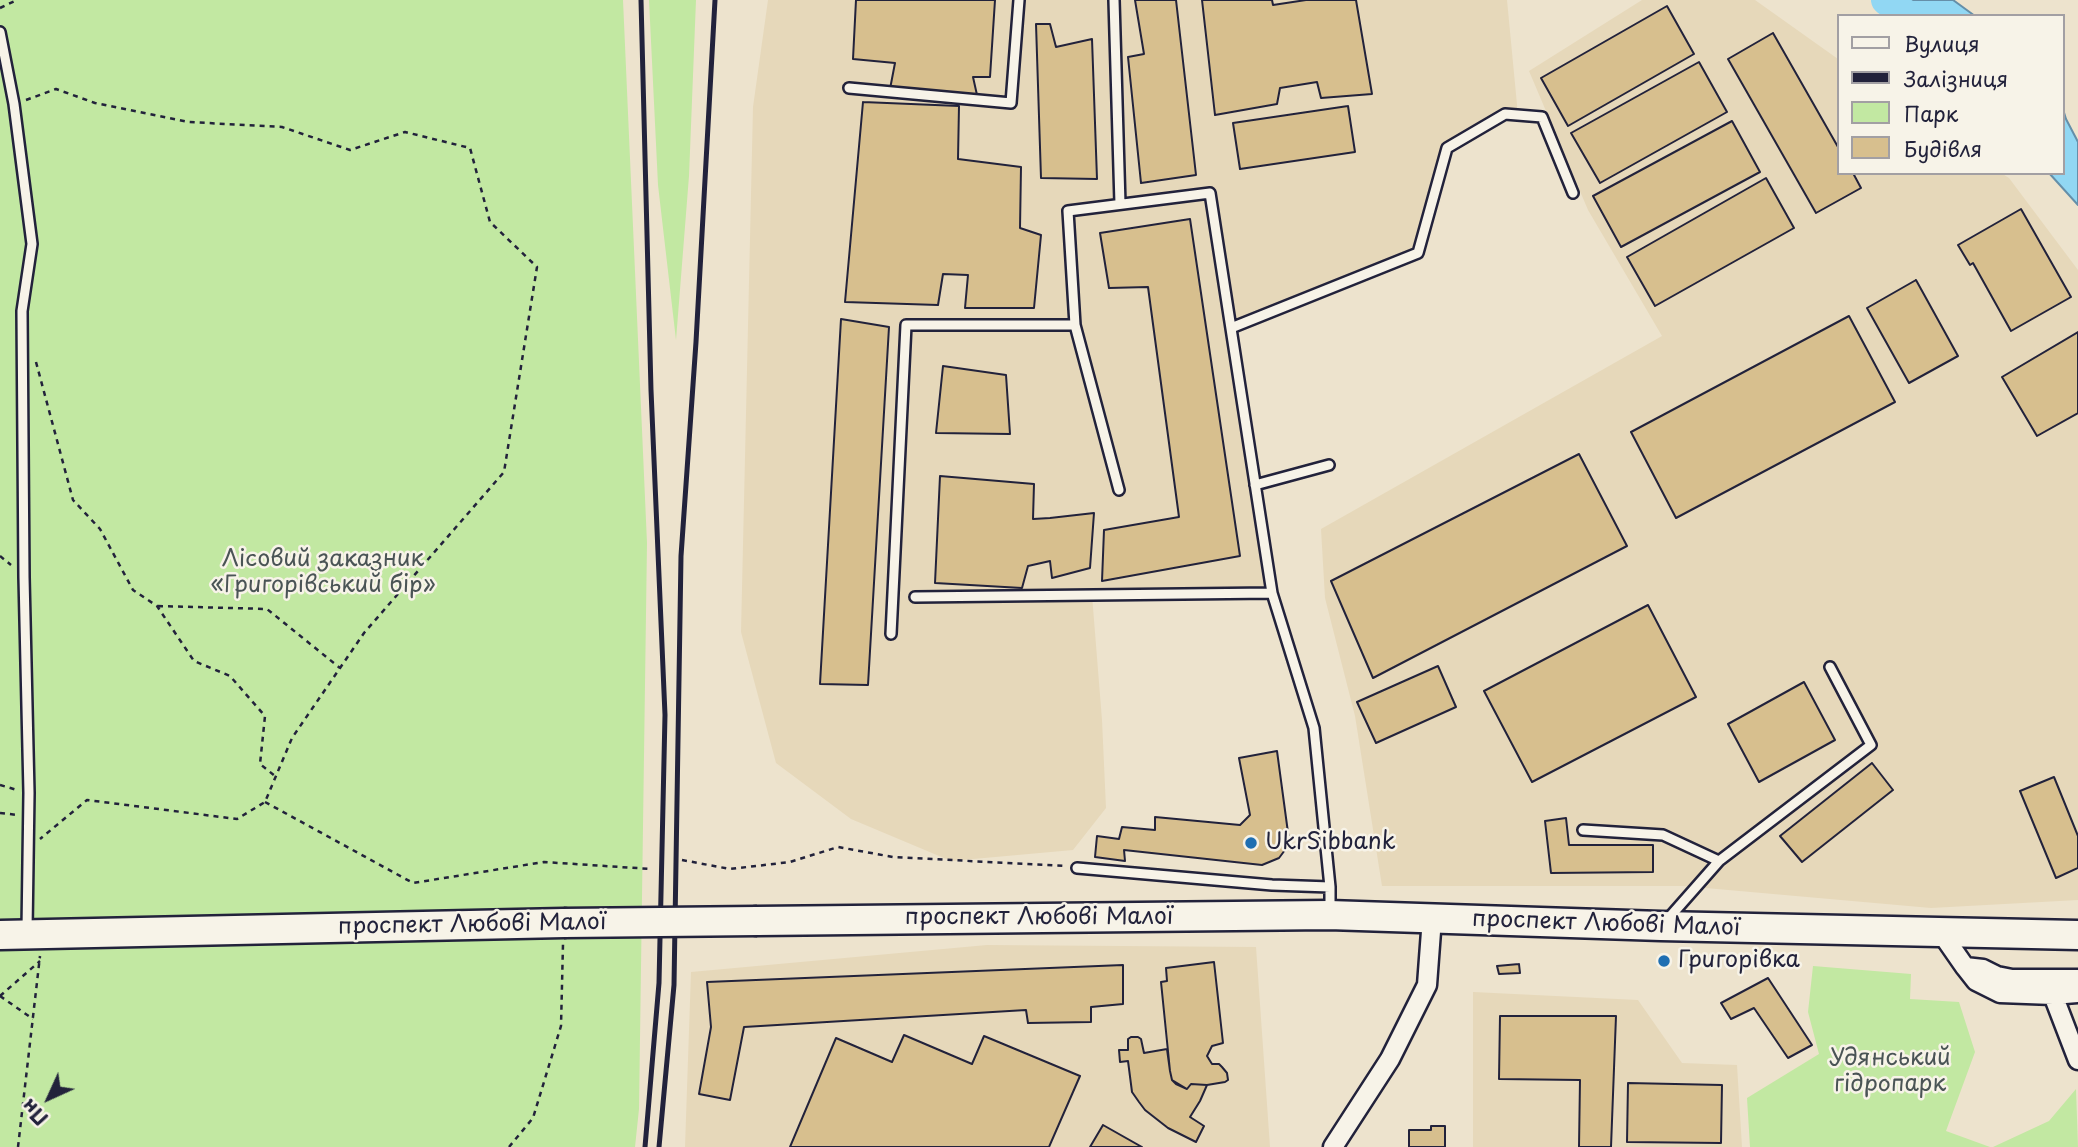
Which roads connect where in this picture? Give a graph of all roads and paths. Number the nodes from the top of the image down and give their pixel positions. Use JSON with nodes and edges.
{"nodes":[{"id":1,"x":17,"y":0,"type":"edge"},
{"id":2,"x":1019,"y":0,"type":"edge"},
{"id":3,"x":1114,"y":0,"type":"edge"},
{"id":4,"x":0,"y":8,"type":"edge"},
{"id":5,"x":0,"y":32,"type":"edge"},
{"id":6,"x":849,"y":88,"type":"dead end"},
{"id":7,"x":13,"y":104,"type":"junction"},
{"id":8,"x":1573,"y":193,"type":"dead end"},
{"id":9,"x":1120,"y":204,"type":"junction"},
{"id":10,"x":1075,"y":325,"type":"junction"},
{"id":11,"x":1231,"y":328,"type":"junction"},
{"id":12,"x":33,"y":351,"type":"dead end"},
{"id":13,"x":1329,"y":465,"type":"dead end"},
{"id":14,"x":1255,"y":485,"type":"junction"},
{"id":15,"x":1119,"y":490,"type":"dead end"},
{"id":16,"x":1272,"y":593,"type":"junction"},
{"id":17,"x":915,"y":597,"type":"dead end"},
{"id":18,"x":157,"y":606,"type":"junction"},
{"id":19,"x":891,"y":634,"type":"dead end"},
{"id":20,"x":1830,"y":667,"type":"dead end"},
{"id":21,"x":340,"y":668,"type":"junction"},
{"id":22,"x":276,"y":777,"type":"junction"},
{"id":23,"x":0,"y":785,"type":"edge"},
{"id":24,"x":29,"y":793,"type":"junction"},
{"id":25,"x":265,"y":802,"type":"junction"},
{"id":26,"x":0,"y":813,"type":"edge"},
{"id":27,"x":28,"y":816,"type":"junction"},
{"id":28,"x":1583,"y":830,"type":"dead end"},
{"id":29,"x":29,"y":848,"type":"junction"},
{"id":30,"x":682,"y":860,"type":"dead end"},
{"id":31,"x":1719,"y":861,"type":"junction"},
{"id":32,"x":1077,"y":867,"type":"joint"},
{"id":33,"x":651,"y":869,"type":"dead end"},
{"id":34,"x":1330,"y":887,"type":"junction"},
{"id":35,"x":1329,"y":915,"type":"junction"},
{"id":36,"x":1432,"y":918,"type":"junction"},
{"id":37,"x":564,"y":923,"type":"junction"},
{"id":38,"x":1661,"y":926,"type":"junction"},
{"id":39,"x":1940,"y":931,"type":"junction"},
{"id":40,"x":2078,"y":934,"type":"edge"},
{"id":41,"x":27,"y":942,"type":"edge"},
{"id":42,"x":1965,"y":967,"type":"junction"},
{"id":43,"x":2078,"y":979,"type":"edge"},
{"id":44,"x":2078,"y":993,"type":"edge"},
{"id":45,"x":2053,"y":995,"type":"junction"},
{"id":46,"x":0,"y":996,"type":"edge"},
{"id":47,"x":33,"y":1019,"type":"junction"},
{"id":48,"x":2078,"y":1060,"type":"edge"},
{"id":49,"x":18,"y":1147,"type":"edge"},
{"id":50,"x":509,"y":1147,"type":"edge"},
{"id":51,"x":1333,"y":1147,"type":"edge"}],
"edges":[{"from":1,"to":4,"type":"path"},
{"from":2,"to":6,"type":"lane"},
{"from":3,"to":9,"type":"lane"},
{"from":5,"to":7,"type":"lane"},
{"from":7,"to":21,"type":"path"},
{"from":7,"to":24,"type":"lane"},
{"from":8,"to":11,"type":"lane"},
{"from":9,"to":10,"type":"lane"},
{"from":9,"to":11,"type":"lane"},
{"from":10,"to":15,"type":"lane"},
{"from":10,"to":19,"type":"lane"},
{"from":11,"to":14,"type":"lane"},
{"from":12,"to":18,"type":"path"},
{"from":13,"to":14,"type":"lane"},
{"from":14,"to":16,"type":"lane"},
{"from":16,"to":17,"type":"lane"},
{"from":16,"to":34,"type":"lane"},
{"from":18,"to":21,"type":"path"},
{"from":18,"to":22,"type":"path"},
{"from":20,"to":31,"type":"lane"},
{"from":21,"to":22,"type":"path"},
{"from":22,"to":25,"type":"path"},
{"from":23,"to":24,"type":"path"},
{"from":24,"to":27,"type":"lane"},
{"from":25,"to":29,"type":"path"},
{"from":25,"to":33,"type":"path"},
{"from":26,"to":27,"type":"path"},
{"from":27,"to":29,"type":"lane"},
{"from":28,"to":31,"type":"lane"},
{"from":29,"to":41,"type":"lane"},
{"from":30,"to":32,"type":"path"},
{"from":31,"to":38,"type":"lane"},
{"from":32,"to":34,"type":"lane"},
{"from":34,"to":35,"type":"lane"},
{"from":35,"to":36,"type":"main road","name":"проспект Любові Малої"},
{"from":35,"to":37,"type":"main road","name":"проспект Любові Малої","bridge":true},
{"from":36,"to":38,"type":"main road","name":"проспект Любові Малої"},
{"from":36,"to":51,"type":"street"},
{"from":37,"to":41,"type":"main road","name":"проспект Любові Малої"},
{"from":37,"to":50,"type":"path"},
{"from":38,"to":39,"type":"main road","name":"проспект Любові Малої"},
{"from":39,"to":40,"type":"main road","name":"проспект Любові Малої"},
{"from":39,"to":42,"type":"street"},
{"from":41,"to":46,"type":"path"},
{"from":41,"to":47,"type":"path"},
{"from":42,"to":43,"type":"street"},
{"from":42,"to":45,"type":"street"},
{"from":44,"to":45,"type":"street"},
{"from":45,"to":48,"type":"street"},
{"from":46,"to":47,"type":"path"},
{"from":47,"to":49,"type":"path"}]}
